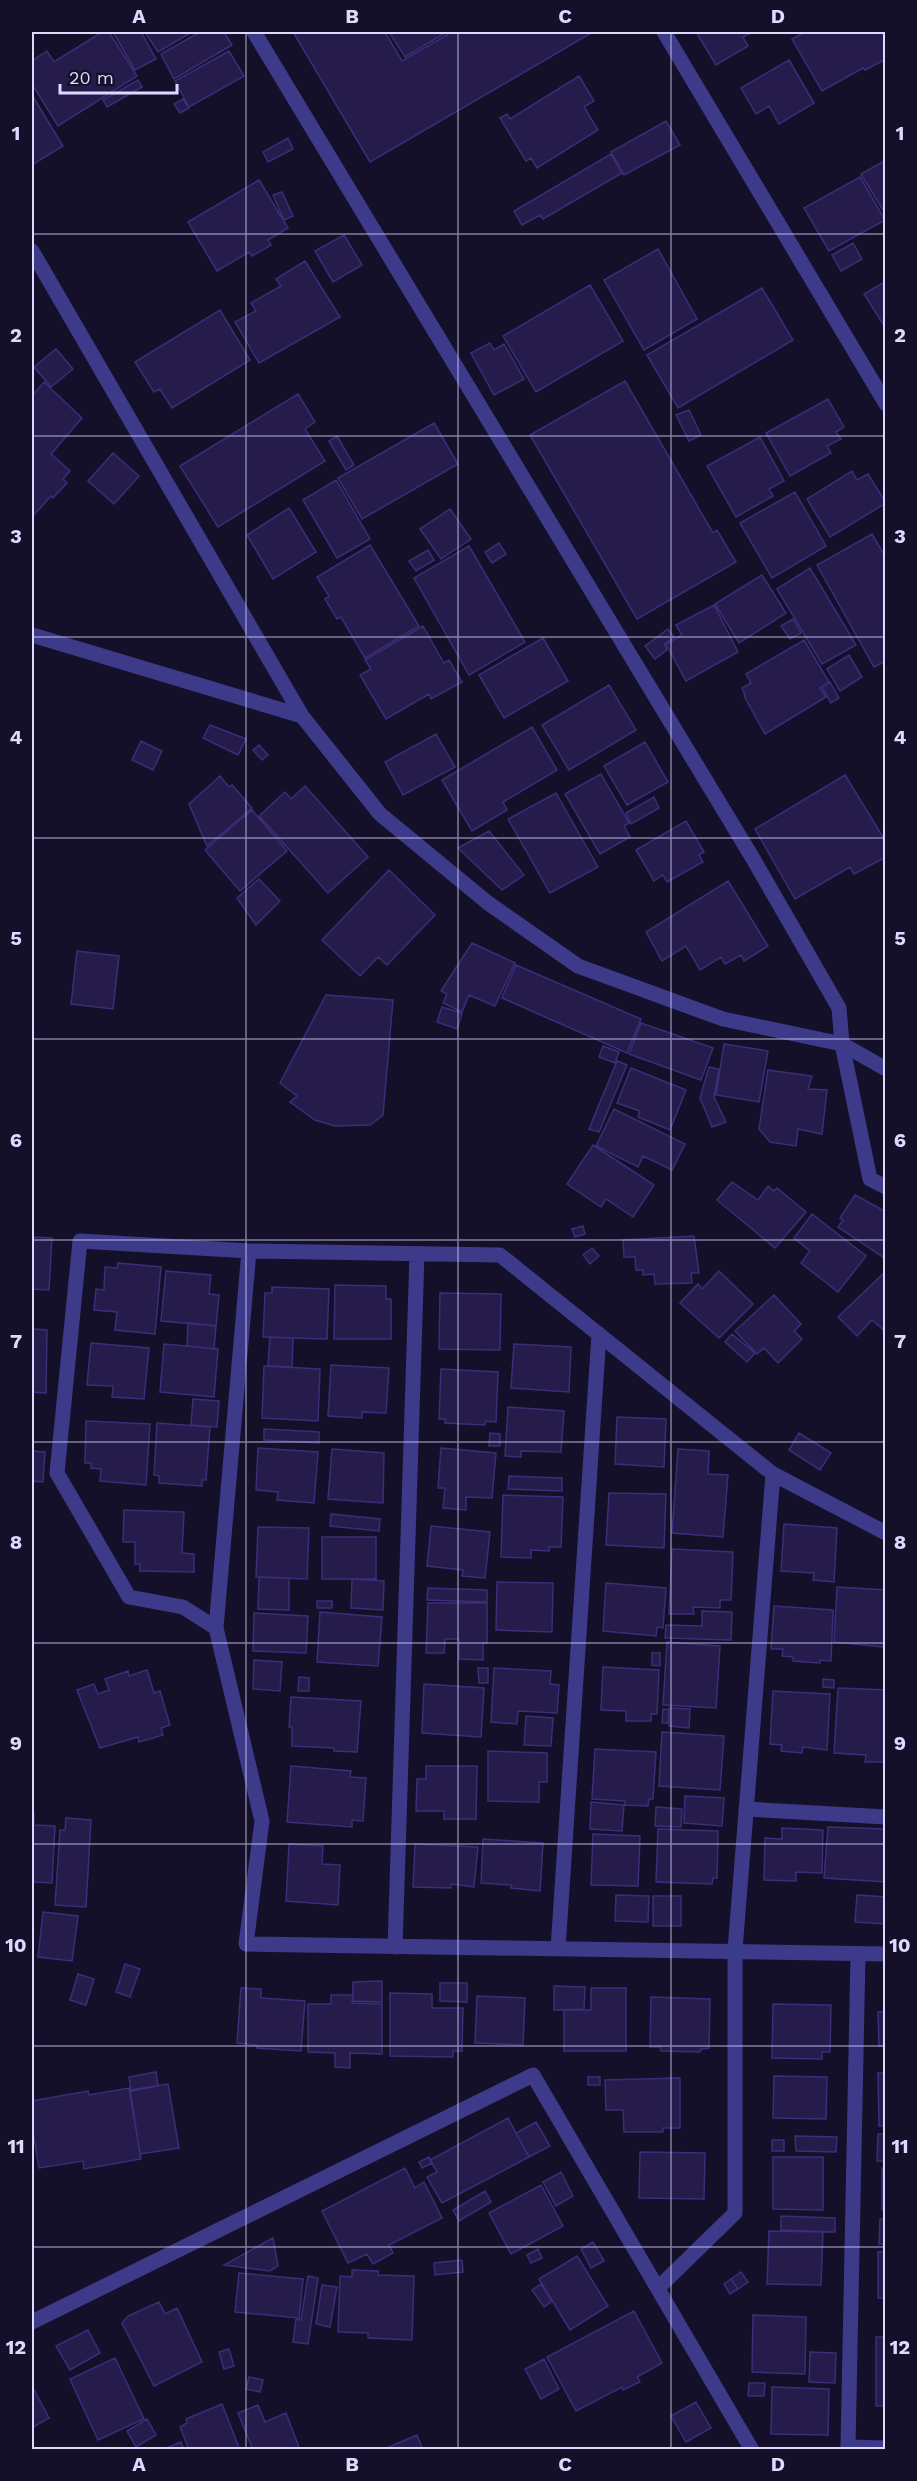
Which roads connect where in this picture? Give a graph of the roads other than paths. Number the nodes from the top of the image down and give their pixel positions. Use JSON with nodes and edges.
{"nodes":[{"id":1,"x":254,"y":32,"type":"edge"},
{"id":2,"x":664,"y":32,"type":"edge"},
{"id":3,"x":32,"y":251,"type":"edge"},
{"id":4,"x":885,"y":404,"type":"edge"},
{"id":5,"x":32,"y":635,"type":"edge"},
{"id":6,"x":302,"y":716,"type":"junction"},
{"id":7,"x":842,"y":1044,"type":"junction"},
{"id":8,"x":885,"y":1069,"type":"edge"},
{"id":9,"x":885,"y":1187,"type":"edge"},
{"id":10,"x":249,"y":1251,"type":"junction"},
{"id":11,"x":417,"y":1254,"type":"junction"},
{"id":12,"x":598,"y":1334,"type":"junction"},
{"id":13,"x":773,"y":1474,"type":"junction"},
{"id":14,"x":885,"y":1533,"type":"edge"},
{"id":15,"x":216,"y":1628,"type":"junction"},
{"id":16,"x":746,"y":1809,"type":"junction"},
{"id":17,"x":885,"y":1817,"type":"edge"},
{"id":18,"x":395,"y":1947,"type":"junction"},
{"id":19,"x":558,"y":1949,"type":"junction"},
{"id":20,"x":735,"y":1950,"type":"junction"},
{"id":21,"x":885,"y":1954,"type":"edge"},
{"id":22,"x":858,"y":1955,"type":"junction"},
{"id":23,"x":658,"y":2288,"type":"junction"},
{"id":24,"x":32,"y":2322,"type":"edge"},
{"id":25,"x":885,"y":2448,"type":"edge"},
{"id":26,"x":752,"y":2450,"type":"edge"}],
"edges":[{"from":1,"to":7,"type":"street"},
{"from":2,"to":4,"type":"street"},
{"from":3,"to":6,"type":"street"},
{"from":5,"to":6,"type":"street"},
{"from":6,"to":7,"type":"street"},
{"from":7,"to":8,"type":"street"},
{"from":7,"to":9,"type":"street"},
{"from":10,"to":11,"type":"street"},
{"from":10,"to":15,"type":"street"},
{"from":10,"to":15,"type":"street"},
{"from":11,"to":12,"type":"street"},
{"from":11,"to":18,"type":"street"},
{"from":12,"to":13,"type":"street"},
{"from":12,"to":19,"type":"street"},
{"from":13,"to":14,"type":"street"},
{"from":13,"to":16,"type":"street"},
{"from":15,"to":18,"type":"street"},
{"from":16,"to":17,"type":"street"},
{"from":16,"to":20,"type":"street"},
{"from":18,"to":19,"type":"street"},
{"from":19,"to":20,"type":"street"},
{"from":20,"to":22,"type":"street"},
{"from":20,"to":23,"type":"street"},
{"from":21,"to":22,"type":"street"},
{"from":22,"to":25,"type":"street"},
{"from":23,"to":24,"type":"street"},
{"from":23,"to":26,"type":"street"}]}
